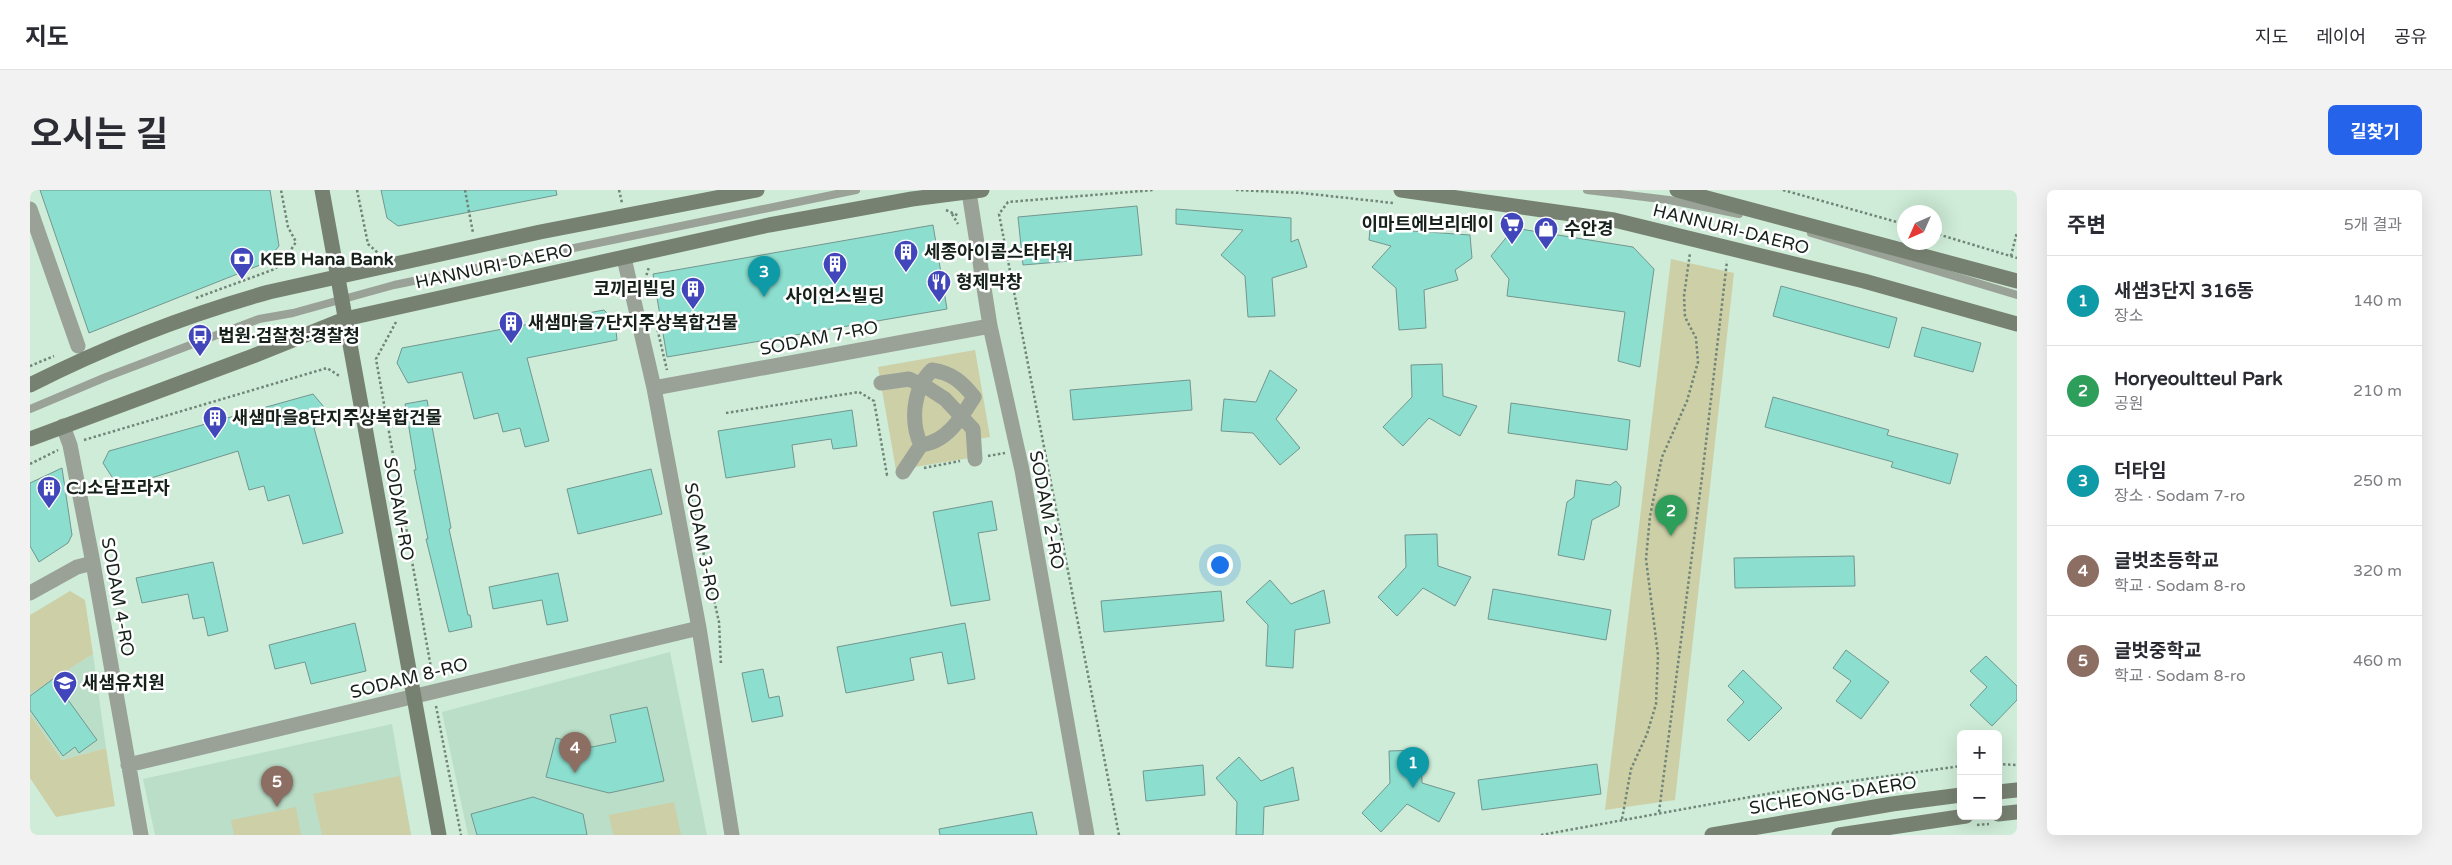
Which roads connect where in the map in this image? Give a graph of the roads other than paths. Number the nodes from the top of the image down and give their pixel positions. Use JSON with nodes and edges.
{"nodes":[{"id":1,"x":322,"y":190,"type":"edge"},
{"id":2,"x":758,"y":190,"type":"edge"},
{"id":3,"x":856,"y":190,"type":"edge"},
{"id":4,"x":1587,"y":190,"type":"edge"},
{"id":5,"x":1677,"y":190,"type":"edge"},
{"id":6,"x":975,"y":191,"type":"edge"},
{"id":7,"x":1400,"y":197,"type":"edge"},
{"id":8,"x":30,"y":209,"type":"edge"},
{"id":9,"x":624,"y":258,"type":"junction"},
{"id":10,"x":337,"y":277,"type":"junction"},
{"id":11,"x":2017,"y":281,"type":"edge"},
{"id":12,"x":2017,"y":295,"type":"edge"},
{"id":13,"x":341,"y":300,"type":"junction"},
{"id":14,"x":345,"y":319,"type":"junction"},
{"id":15,"x":2017,"y":324,"type":"edge"},
{"id":16,"x":990,"y":326,"type":"junction"},
{"id":17,"x":78,"y":346,"type":"dead end"},
{"id":18,"x":881,"y":383,"type":"dead end"},
{"id":19,"x":30,"y":386,"type":"edge"},
{"id":20,"x":920,"y":386,"type":"junction"},
{"id":21,"x":654,"y":388,"type":"junction"},
{"id":22,"x":30,"y":409,"type":"edge"},
{"id":23,"x":962,"y":416,"type":"junction"},
{"id":24,"x":63,"y":426,"type":"junction"},
{"id":25,"x":30,"y":440,"type":"edge"},
{"id":26,"x":921,"y":445,"type":"junction"},
{"id":27,"x":975,"y":459,"type":"road end"},
{"id":28,"x":903,"y":472,"type":"road end"},
{"id":29,"x":93,"y":563,"type":"junction"},
{"id":30,"x":30,"y":593,"type":"edge"},
{"id":31,"x":700,"y":628,"type":"junction"},
{"id":32,"x":414,"y":696,"type":"junction"},
{"id":33,"x":128,"y":765,"type":"junction"},
{"id":34,"x":2017,"y":790,"type":"edge"},
{"id":35,"x":2002,"y":792,"type":"edge"},
{"id":36,"x":1957,"y":796,"type":"edge"},
{"id":37,"x":2017,"y":812,"type":"edge"},
{"id":38,"x":2002,"y":814,"type":"edge"},
{"id":39,"x":1957,"y":817,"type":"edge"},
{"id":40,"x":140,"y":835,"type":"edge"},
{"id":41,"x":439,"y":835,"type":"edge"},
{"id":42,"x":732,"y":835,"type":"edge"},
{"id":43,"x":1087,"y":835,"type":"edge"},
{"id":44,"x":1712,"y":835,"type":"edge"},
{"id":45,"x":1839,"y":835,"type":"edge"}],
"edges":[{"from":1,"to":10,"type":"street","name":"SODAM-RO"},
{"from":2,"to":10,"type":"street","name":"HANNURI-DAERO"},
{"from":3,"to":13,"type":"lane"},
{"from":4,"to":12,"type":"lane"},
{"from":5,"to":11,"type":"street","name":"HANNURI-DAERO"},
{"from":6,"to":9,"type":"street","name":"HANNURI-DAERO"},
{"from":6,"to":16,"type":"street","name":"SODAM 2-RO"},
{"from":7,"to":15,"type":"street","name":"HANNURI-DAERO"},
{"from":8,"to":17,"type":"street"},
{"from":9,"to":14,"type":"street","name":"HANNURI-DAERO"},
{"from":9,"to":21,"type":"street","name":"SODAM 3-RO"},
{"from":10,"to":13,"type":"street","name":"SODAM-RO"},
{"from":10,"to":19,"type":"street","name":"HANNURI-DAERO"},
{"from":13,"to":14,"type":"street","name":"SODAM-RO"},
{"from":13,"to":22,"type":"lane"},
{"from":14,"to":24,"type":"street","name":"HANNURI-DAERO"},
{"from":14,"to":32,"type":"street","name":"SODAM-RO"},
{"from":16,"to":21,"type":"street","name":"SODAM 7-RO"},
{"from":16,"to":43,"type":"street","name":"SODAM 2-RO"},
{"from":18,"to":20,"type":"street"},
{"from":20,"to":23,"type":"street"},
{"from":20,"to":23,"type":"street"},
{"from":20,"to":26,"type":"street"},
{"from":21,"to":31,"type":"street","name":"SODAM 3-RO"},
{"from":23,"to":26,"type":"street"},
{"from":23,"to":27,"type":"street"},
{"from":24,"to":25,"type":"street","name":"HANNURI-DAERO"},
{"from":24,"to":29,"type":"street","name":"SODAM 4-RO"},
{"from":26,"to":28,"type":"street"},
{"from":29,"to":30,"type":"street"},
{"from":29,"to":33,"type":"street","name":"SODAM 4-RO"},
{"from":31,"to":32,"type":"street","name":"SODAM 8-RO"},
{"from":31,"to":42,"type":"street","name":"SODAM 3-RO"},
{"from":32,"to":33,"type":"street","name":"SODAM 8-RO"},
{"from":32,"to":41,"type":"street","name":"SODAM-RO"},
{"from":33,"to":40,"type":"street","name":"SODAM 4-RO"},
{"from":34,"to":35,"type":"street"},
{"from":36,"to":44,"type":"street","name":"SICHEONG-DAERO"},
{"from":37,"to":38,"type":"street"},
{"from":39,"to":45,"type":"street"}]}
